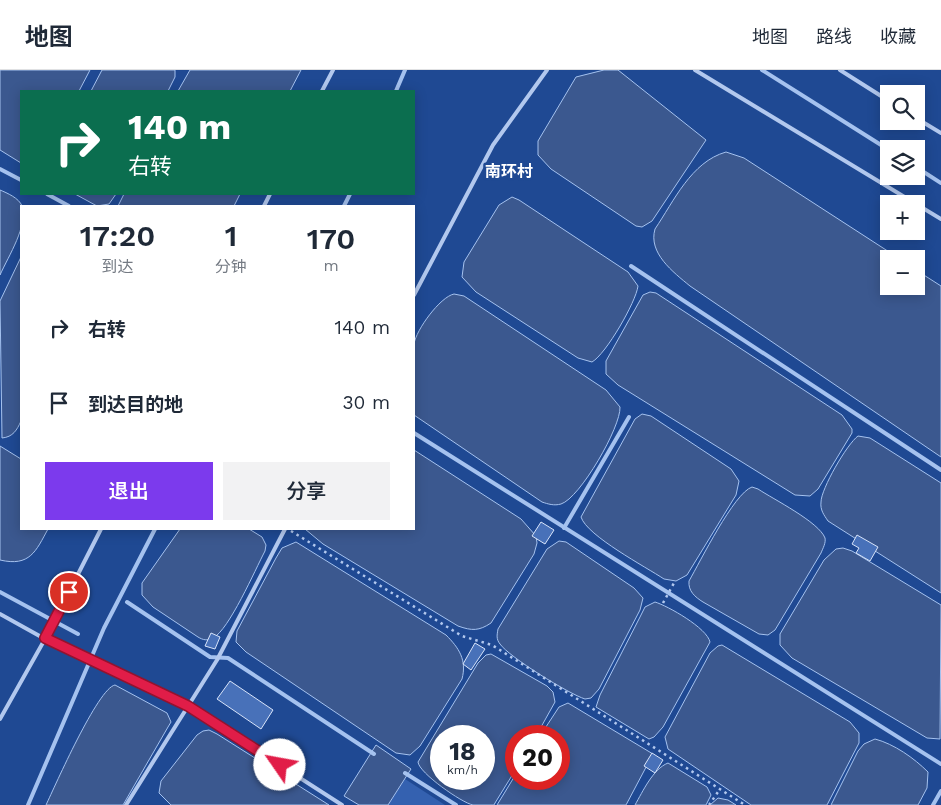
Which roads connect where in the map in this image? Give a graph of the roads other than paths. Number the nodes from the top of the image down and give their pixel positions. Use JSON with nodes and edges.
{"nodes":[{"id":1,"x":333,"y":70,"type":"edge"},
{"id":2,"x":547,"y":70,"type":"edge"},
{"id":3,"x":695,"y":70,"type":"edge"},
{"id":4,"x":840,"y":70,"type":"edge"},
{"id":5,"x":323,"y":90,"type":"edge"},
{"id":6,"x":880,"y":95,"type":"edge"},
{"id":7,"x":925,"y":124,"type":"edge"},
{"id":8,"x":941,"y":134,"type":"edge"},
{"id":9,"x":941,"y":219,"type":"edge"},
{"id":10,"x":415,"y":293,"type":"edge"},
{"id":11,"x":100,"y":530,"type":"edge"},
{"id":12,"x":284,"y":530,"type":"edge"},
{"id":13,"x":0,"y":614,"type":"edge"},
{"id":14,"x":45,"y":638,"type":"junction"},
{"id":15,"x":188,"y":706,"type":"junction"},
{"id":16,"x":0,"y":719,"type":"edge"},
{"id":17,"x":126,"y":805,"type":"edge"},
{"id":18,"x":342,"y":805,"type":"edge"}],
"edges":[{"from":1,"to":5,"type":"lane"},
{"from":2,"to":10,"type":"lane"},
{"from":3,"to":9,"type":"lane"},
{"from":4,"to":6,"type":"lane"},
{"from":7,"to":8,"type":"lane"},
{"from":11,"to":14,"type":"lane"},
{"from":12,"to":15,"type":"lane"},
{"from":13,"to":14,"type":"lane"},
{"from":14,"to":15,"type":"lane"},
{"from":14,"to":16,"type":"lane"},
{"from":15,"to":17,"type":"lane"},
{"from":15,"to":18,"type":"lane"}]}
